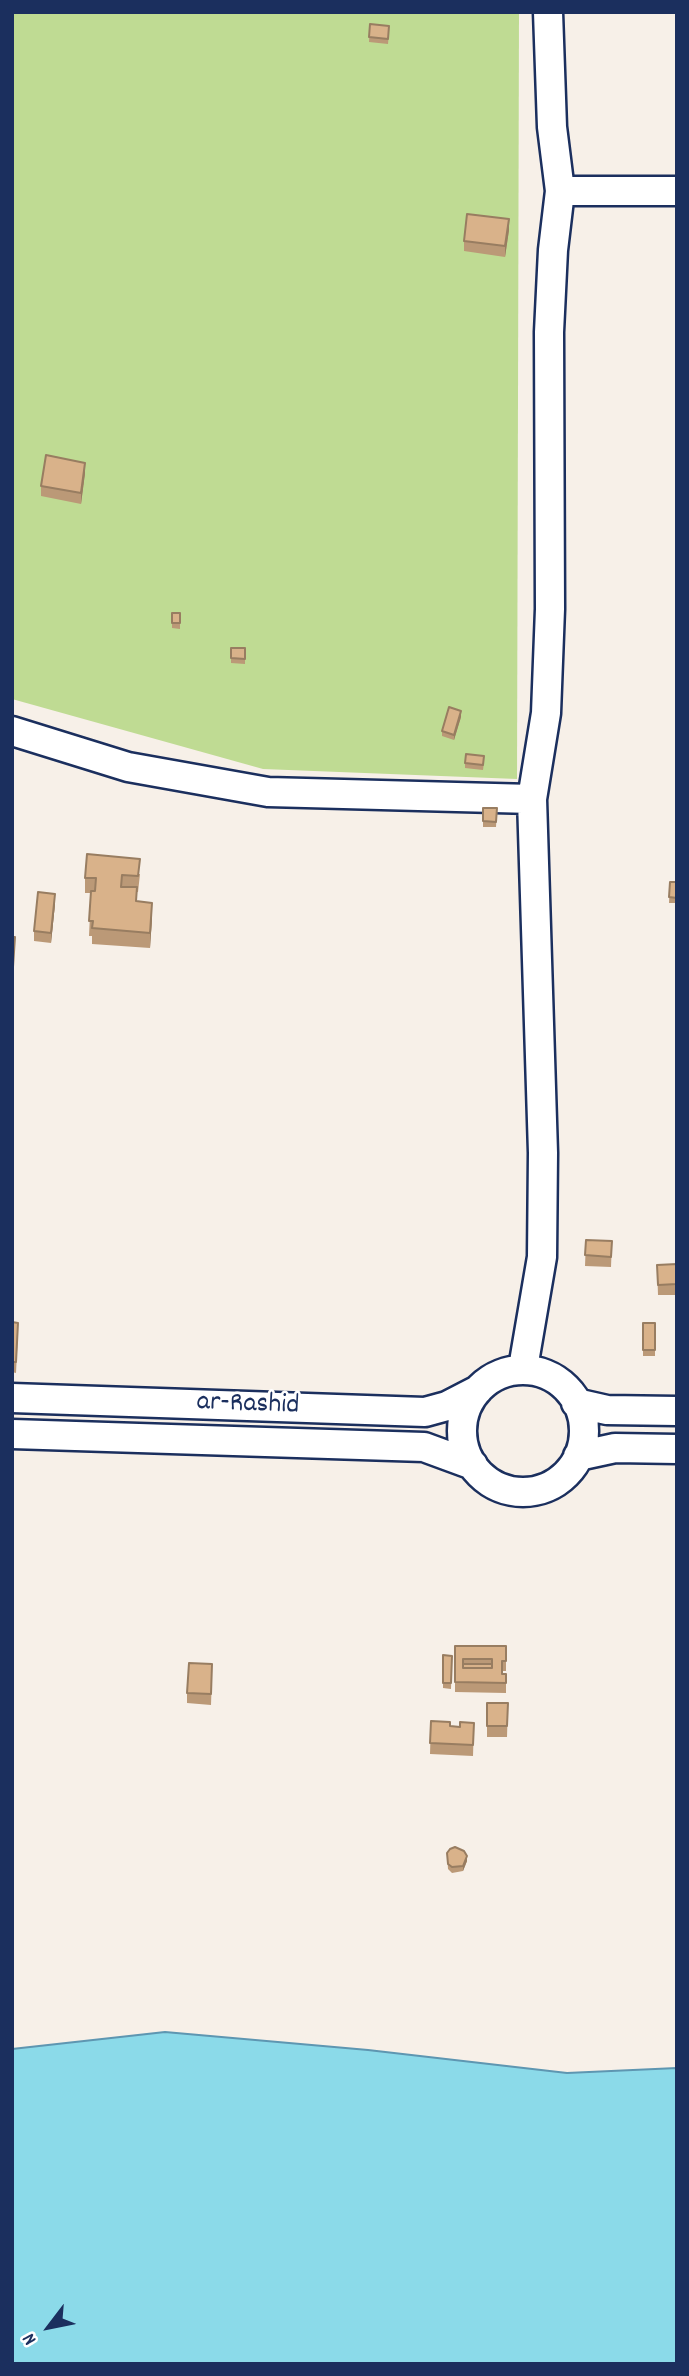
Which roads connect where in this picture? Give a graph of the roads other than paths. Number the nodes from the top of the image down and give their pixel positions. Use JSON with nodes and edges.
{"nodes":[{"id":1,"x":548,"y":12,"type":"edge"},
{"id":2,"x":561,"y":191,"type":"junction"},
{"id":3,"x":677,"y":191,"type":"edge"},
{"id":4,"x":12,"y":731,"type":"edge"},
{"id":5,"x":532,"y":799,"type":"junction"},
{"id":6,"x":523,"y":1368,"type":"junction"},
{"id":7,"x":478,"y":1390,"type":"junction"},
{"id":8,"x":12,"y":1398,"type":"edge"},
{"id":9,"x":576,"y":1403,"type":"junction"},
{"id":10,"x":677,"y":1411,"type":"edge"},
{"id":11,"x":12,"y":1434,"type":"edge"},
{"id":12,"x":677,"y":1449,"type":"edge"},
{"id":13,"x":578,"y":1456,"type":"junction"},
{"id":14,"x":473,"y":1465,"type":"junction"}],
"edges":[{"from":1,"to":2,"type":"street"},
{"from":2,"to":3,"type":"street"},
{"from":2,"to":5,"type":"street"},
{"from":4,"to":5,"type":"street"},
{"from":5,"to":6,"type":"street"},
{"from":6,"to":7,"type":"street"},
{"from":6,"to":9,"type":"street"},
{"from":7,"to":8,"type":"street","name":"ar-Rashid"},
{"from":7,"to":14,"type":"street"},
{"from":9,"to":10,"type":"street"},
{"from":9,"to":13,"type":"street"},
{"from":11,"to":14,"type":"street","name":"ar-Rashid"},
{"from":12,"to":13,"type":"street"},
{"from":13,"to":14,"type":"street"}]}
